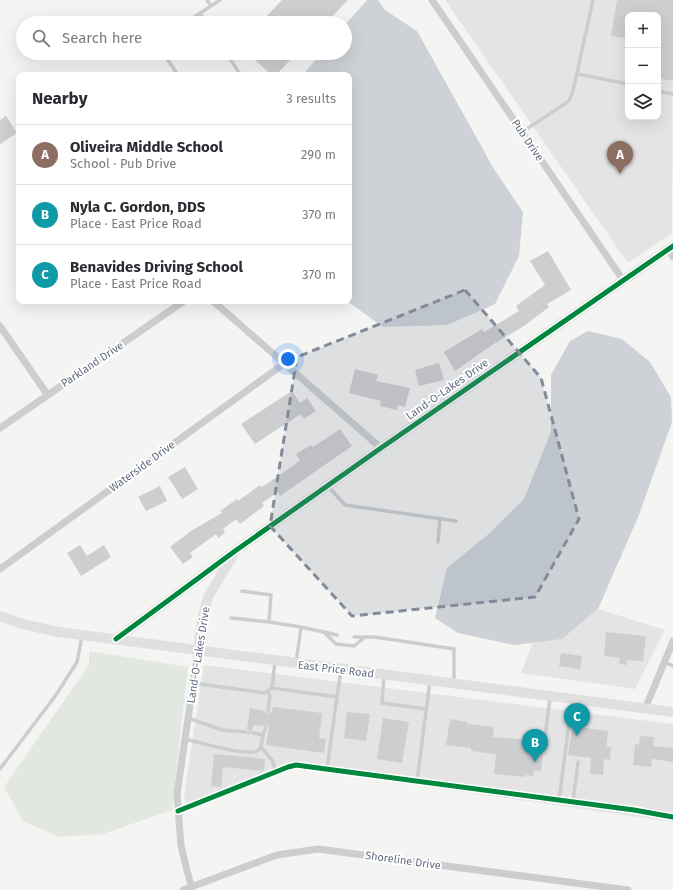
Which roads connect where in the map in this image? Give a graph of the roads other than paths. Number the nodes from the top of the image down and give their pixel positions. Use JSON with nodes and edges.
{"nodes":[{"id":1,"x":207,"y":0,"type":"edge"},
{"id":2,"x":220,"y":0,"type":"edge"},
{"id":3,"x":432,"y":0,"type":"edge"},
{"id":4,"x":592,"y":0,"type":"edge"},
{"id":5,"x":211,"y":6,"type":"junction"},
{"id":6,"x":200,"y":13,"type":"junction"},
{"id":7,"x":196,"y":16,"type":"edge"},
{"id":8,"x":202,"y":16,"type":"edge"},
{"id":9,"x":168,"y":60,"type":"edge"},
{"id":10,"x":231,"y":60,"type":"edge"},
{"id":11,"x":176,"y":72,"type":"edge"},
{"id":12,"x":239,"y":72,"type":"edge"},
{"id":13,"x":577,"y":74,"type":"junction"},
{"id":14,"x":625,"y":83,"type":"edge"},
{"id":15,"x":661,"y":92,"type":"edge"},
{"id":16,"x":673,"y":94,"type":"edge"},
{"id":17,"x":522,"y":132,"type":"junction"},
{"id":18,"x":672,"y":251,"type":"edge"},
{"id":19,"x":623,"y":280,"type":"junction"},
{"id":20,"x":180,"y":304,"type":"edge"},
{"id":21,"x":216,"y":304,"type":"edge"},
{"id":22,"x":0,"y":326,"type":"edge"},
{"id":23,"x":285,"y":363,"type":"junction"},
{"id":24,"x":47,"y":394,"type":"junction"},
{"id":25,"x":0,"y":428,"type":"edge"},
{"id":26,"x":381,"y":448,"type":"junction"},
{"id":27,"x":328,"y":486,"type":"junction"},
{"id":28,"x":440,"y":518,"type":"junction"},
{"id":29,"x":456,"y":520,"type":"dead end"},
{"id":30,"x":438,"y":542,"type":"dead end"},
{"id":31,"x":235,"y":551,"type":"junction"},
{"id":32,"x":0,"y":569,"type":"edge"},
{"id":33,"x":242,"y":591,"type":"dead end"},
{"id":34,"x":0,"y":616,"type":"edge"},
{"id":35,"x":231,"y":618,"type":"dead end"},
{"id":36,"x":269,"y":622,"type":"junction"},
{"id":37,"x":301,"y":627,"type":"junction"},
{"id":38,"x":324,"y":632,"type":"junction"},
{"id":39,"x":82,"y":635,"type":"junction"},
{"id":40,"x":337,"y":635,"type":"dead end"},
{"id":41,"x":354,"y":637,"type":"dead end"},
{"id":42,"x":365,"y":637,"type":"junction"},
{"id":43,"x":116,"y":639,"type":"junction"},
{"id":44,"x":673,"y":641,"type":"edge"},
{"id":45,"x":198,"y":650,"type":"junction"},
{"id":46,"x":275,"y":660,"type":"junction"},
{"id":47,"x":664,"y":662,"type":"junction"},
{"id":48,"x":296,"y":663,"type":"junction"},
{"id":49,"x":673,"y":666,"type":"edge"},
{"id":50,"x":341,"y":669,"type":"junction"},
{"id":51,"x":384,"y":675,"type":"junction"},
{"id":52,"x":430,"y":681,"type":"junction"},
{"id":53,"x":193,"y":683,"type":"junction"},
{"id":54,"x":454,"y":684,"type":"junction"},
{"id":55,"x":270,"y":690,"type":"junction"},
{"id":56,"x":337,"y":697,"type":"junction"},
{"id":57,"x":551,"y":697,"type":"junction"},
{"id":58,"x":572,"y":700,"type":"junction"},
{"id":59,"x":426,"y":708,"type":"junction"},
{"id":60,"x":645,"y":709,"type":"junction"},
{"id":61,"x":268,"y":711,"type":"dead end"},
{"id":62,"x":673,"y":712,"type":"edge"},
{"id":63,"x":188,"y":718,"type":"junction"},
{"id":64,"x":266,"y":727,"type":"dead end"},
{"id":65,"x":246,"y":732,"type":"dead end"},
{"id":66,"x":253,"y":733,"type":"dead end"},
{"id":67,"x":263,"y":734,"type":"junction"},
{"id":68,"x":545,"y":738,"type":"dead end"},
{"id":69,"x":185,"y":739,"type":"junction"},
{"id":70,"x":261,"y":747,"type":"junction"},
{"id":71,"x":0,"y":762,"type":"edge"},
{"id":72,"x":578,"y":762,"type":"dead end"},
{"id":73,"x":4,"y":765,"type":"junction"},
{"id":74,"x":0,"y":769,"type":"edge"},
{"id":75,"x":327,"y":769,"type":"junction"},
{"id":76,"x":276,"y":771,"type":"junction"},
{"id":77,"x":417,"y":781,"type":"junction"},
{"id":78,"x":559,"y":800,"type":"junction"},
{"id":79,"x":573,"y":801,"type":"junction"},
{"id":80,"x":178,"y":811,"type":"junction"},
{"id":81,"x":673,"y":817,"type":"edge"},
{"id":82,"x":192,"y":888,"type":"edge"},
{"id":83,"x":182,"y":890,"type":"edge"},
{"id":84,"x":628,"y":890,"type":"edge"}],
"edges":[{"from":1,"to":5,"type":"lane"},
{"from":2,"to":5,"type":"lane"},
{"from":3,"to":17,"type":"street","name":"Pub Drive"},
{"from":4,"to":13,"type":"lane"},
{"from":5,"to":6,"type":"lane"},
{"from":6,"to":7,"type":"lane"},
{"from":6,"to":8,"type":"lane"},
{"from":9,"to":11,"type":"lane"},
{"from":10,"to":12,"type":"lane"},
{"from":13,"to":14,"type":"lane"},
{"from":13,"to":17,"type":"lane"},
{"from":15,"to":16,"type":"lane"},
{"from":17,"to":19,"type":"street","name":"Pub Drive"},
{"from":18,"to":19,"type":"street","name":"Land-O-Lakes Drive"},
{"from":19,"to":26,"type":"street","name":"Land-O-Lakes Drive"},
{"from":20,"to":24,"type":"street","name":"Parkland Drive"},
{"from":21,"to":23,"type":"street"},
{"from":22,"to":24,"type":"street"},
{"from":23,"to":26,"type":"street"},
{"from":23,"to":32,"type":"street","name":"Waterside Drive"},
{"from":24,"to":25,"type":"street","name":"Parkland Drive"},
{"from":26,"to":27,"type":"street","name":"Land-O-Lakes Drive"},
{"from":27,"to":28,"type":"lane"},
{"from":27,"to":31,"type":"street","name":"Land-O-Lakes Drive"},
{"from":28,"to":29,"type":"lane"},
{"from":28,"to":30,"type":"lane"},
{"from":31,"to":43,"type":"street"},
{"from":31,"to":45,"type":"street","name":"Land-O-Lakes Drive"},
{"from":33,"to":36,"type":"lane"},
{"from":34,"to":39,"type":"street","name":"East Price Road"},
{"from":35,"to":36,"type":"lane"},
{"from":36,"to":37,"type":"lane"},
{"from":37,"to":38,"type":"lane"},
{"from":37,"to":48,"type":"lane"},
{"from":38,"to":40,"type":"lane"},
{"from":38,"to":42,"type":"lane"},
{"from":39,"to":43,"type":"street","name":"East Price Road"},
{"from":39,"to":73,"type":"lane"},
{"from":41,"to":42,"type":"lane"},
{"from":42,"to":54,"type":"lane"},
{"from":43,"to":45,"type":"street","name":"East Price Road"},
{"from":44,"to":47,"type":"street"},
{"from":45,"to":46,"type":"street","name":"East Price Road"},
{"from":45,"to":53,"type":"street","name":"Land-O-Lakes Drive"},
{"from":46,"to":48,"type":"street","name":"East Price Road"},
{"from":46,"to":55,"type":"lane"},
{"from":47,"to":49,"type":"lane"},
{"from":47,"to":60,"type":"street"},
{"from":48,"to":50,"type":"street","name":"East Price Road"},
{"from":50,"to":51,"type":"street","name":"East Price Road"},
{"from":50,"to":56,"type":"lane"},
{"from":51,"to":52,"type":"street","name":"East Price Road"},
{"from":51,"to":59,"type":"lane"},
{"from":52,"to":54,"type":"street","name":"East Price Road"},
{"from":52,"to":59,"type":"lane"},
{"from":53,"to":55,"type":"lane"},
{"from":53,"to":63,"type":"street","name":"Land-O-Lakes Drive"},
{"from":54,"to":57,"type":"street","name":"East Price Road"},
{"from":55,"to":56,"type":"lane"},
{"from":55,"to":61,"type":"lane"},
{"from":56,"to":75,"type":"lane"},
{"from":57,"to":58,"type":"street","name":"East Price Road"},
{"from":57,"to":68,"type":"lane"},
{"from":58,"to":60,"type":"street","name":"East Price Road"},
{"from":58,"to":78,"type":"lane"},
{"from":59,"to":77,"type":"lane"},
{"from":60,"to":62,"type":"street","name":"East Price Road"},
{"from":63,"to":65,"type":"lane"},
{"from":63,"to":69,"type":"street","name":"Land-O-Lakes Drive"},
{"from":64,"to":67,"type":"lane"},
{"from":66,"to":67,"type":"lane"},
{"from":67,"to":70,"type":"lane"},
{"from":69,"to":70,"type":"lane"},
{"from":69,"to":80,"type":"street","name":"Land-O-Lakes Drive"},
{"from":70,"to":76,"type":"lane"},
{"from":71,"to":73,"type":"lane"},
{"from":72,"to":79,"type":"lane"},
{"from":73,"to":74,"type":"lane"},
{"from":75,"to":76,"type":"street"},
{"from":75,"to":77,"type":"street"},
{"from":76,"to":80,"type":"street"},
{"from":77,"to":78,"type":"street"},
{"from":78,"to":79,"type":"street"},
{"from":79,"to":81,"type":"street"},
{"from":80,"to":82,"type":"street","name":"Land-O-Lakes Drive"},
{"from":82,"to":83,"type":"street","name":"Shoreline Drive"},
{"from":82,"to":84,"type":"street","name":"Shoreline Drive"}]}
